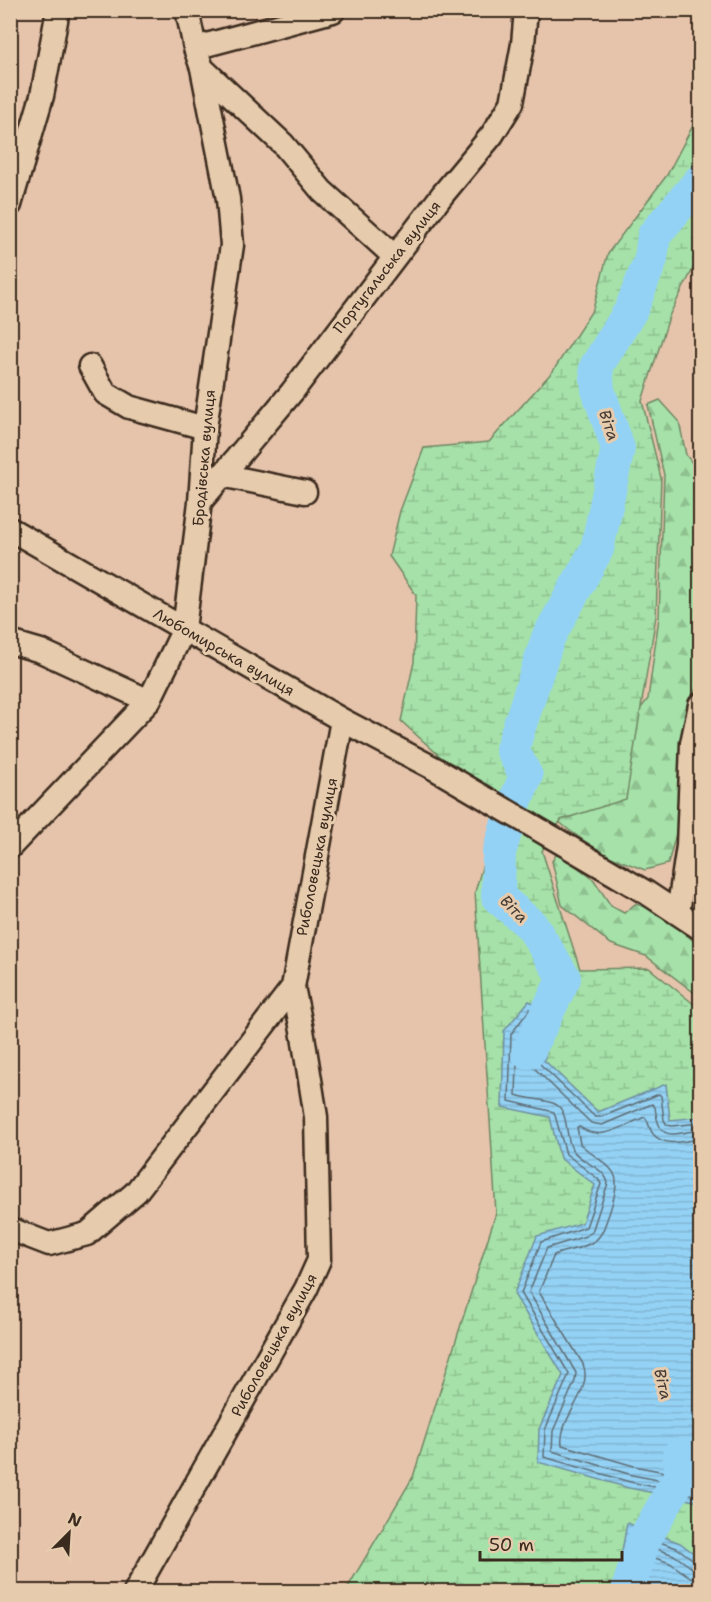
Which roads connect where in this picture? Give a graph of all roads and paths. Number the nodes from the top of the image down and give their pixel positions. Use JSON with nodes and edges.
{"nodes":[{"id":1,"x":58,"y":10,"type":"edge"},
{"id":2,"x":187,"y":10,"type":"edge"},
{"id":3,"x":526,"y":10,"type":"edge"},
{"id":4,"x":333,"y":11,"type":"edge"},
{"id":5,"x":198,"y":58,"type":"junction"},
{"id":6,"x":10,"y":205,"type":"edge"},
{"id":7,"x":395,"y":257,"type":"junction"},
{"id":8,"x":90,"y":366,"type":"dead end"},
{"id":9,"x":205,"y":428,"type":"junction"},
{"id":10,"x":222,"y":476,"type":"junction"},
{"id":11,"x":304,"y":492,"type":"dead end"},
{"id":12,"x":200,"y":502,"type":"junction"},
{"id":13,"x":10,"y":529,"type":"edge"},
{"id":14,"x":184,"y":629,"type":"junction"},
{"id":15,"x":10,"y":642,"type":"edge"},
{"id":16,"x":149,"y":701,"type":"junction"},
{"id":17,"x":700,"y":705,"type":"edge"},
{"id":18,"x":342,"y":720,"type":"junction"},
{"id":19,"x":696,"y":753,"type":"edge"},
{"id":20,"x":10,"y":847,"type":"edge"},
{"id":21,"x":678,"y":913,"type":"junction"},
{"id":22,"x":700,"y":928,"type":"edge"},
{"id":23,"x":293,"y":987,"type":"junction"},
{"id":24,"x":10,"y":1229,"type":"edge"},
{"id":25,"x":135,"y":1592,"type":"edge"}],
"edges":[{"from":1,"to":6,"type":"street"},
{"from":2,"to":5,"type":"street","name":"Бродівська вулиця"},
{"from":3,"to":7,"type":"street","name":"Португальська вулиця"},
{"from":4,"to":5,"type":"street"},
{"from":5,"to":7,"type":"street"},
{"from":5,"to":9,"type":"street","name":"Бродівська вулиця"},
{"from":7,"to":10,"type":"street","name":"Португальська вулиця"},
{"from":8,"to":9,"type":"street"},
{"from":9,"to":12,"type":"street","name":"Бродівська вулиця"},
{"from":10,"to":11,"type":"street"},
{"from":10,"to":12,"type":"street","name":"Португальська вулиця"},
{"from":12,"to":14,"type":"street","name":"Бродівська вулиця"},
{"from":13,"to":14,"type":"street","name":"Любомирська вулиця"},
{"from":14,"to":16,"type":"street","name":"Бродівська вулиця"},
{"from":14,"to":18,"type":"street","name":"Любомирська вулиця"},
{"from":15,"to":16,"type":"street"},
{"from":16,"to":20,"type":"street","name":"Бродівська вулиця"},
{"from":17,"to":19,"type":"street"},
{"from":18,"to":21,"type":"street","name":"Любомирська вулиця"},
{"from":18,"to":23,"type":"street","name":"Риболовецька вулиця"},
{"from":19,"to":21,"type":"street"},
{"from":21,"to":22,"type":"street"},
{"from":23,"to":24,"type":"street"},
{"from":23,"to":25,"type":"street","name":"Риболовецька вулиця"}]}
